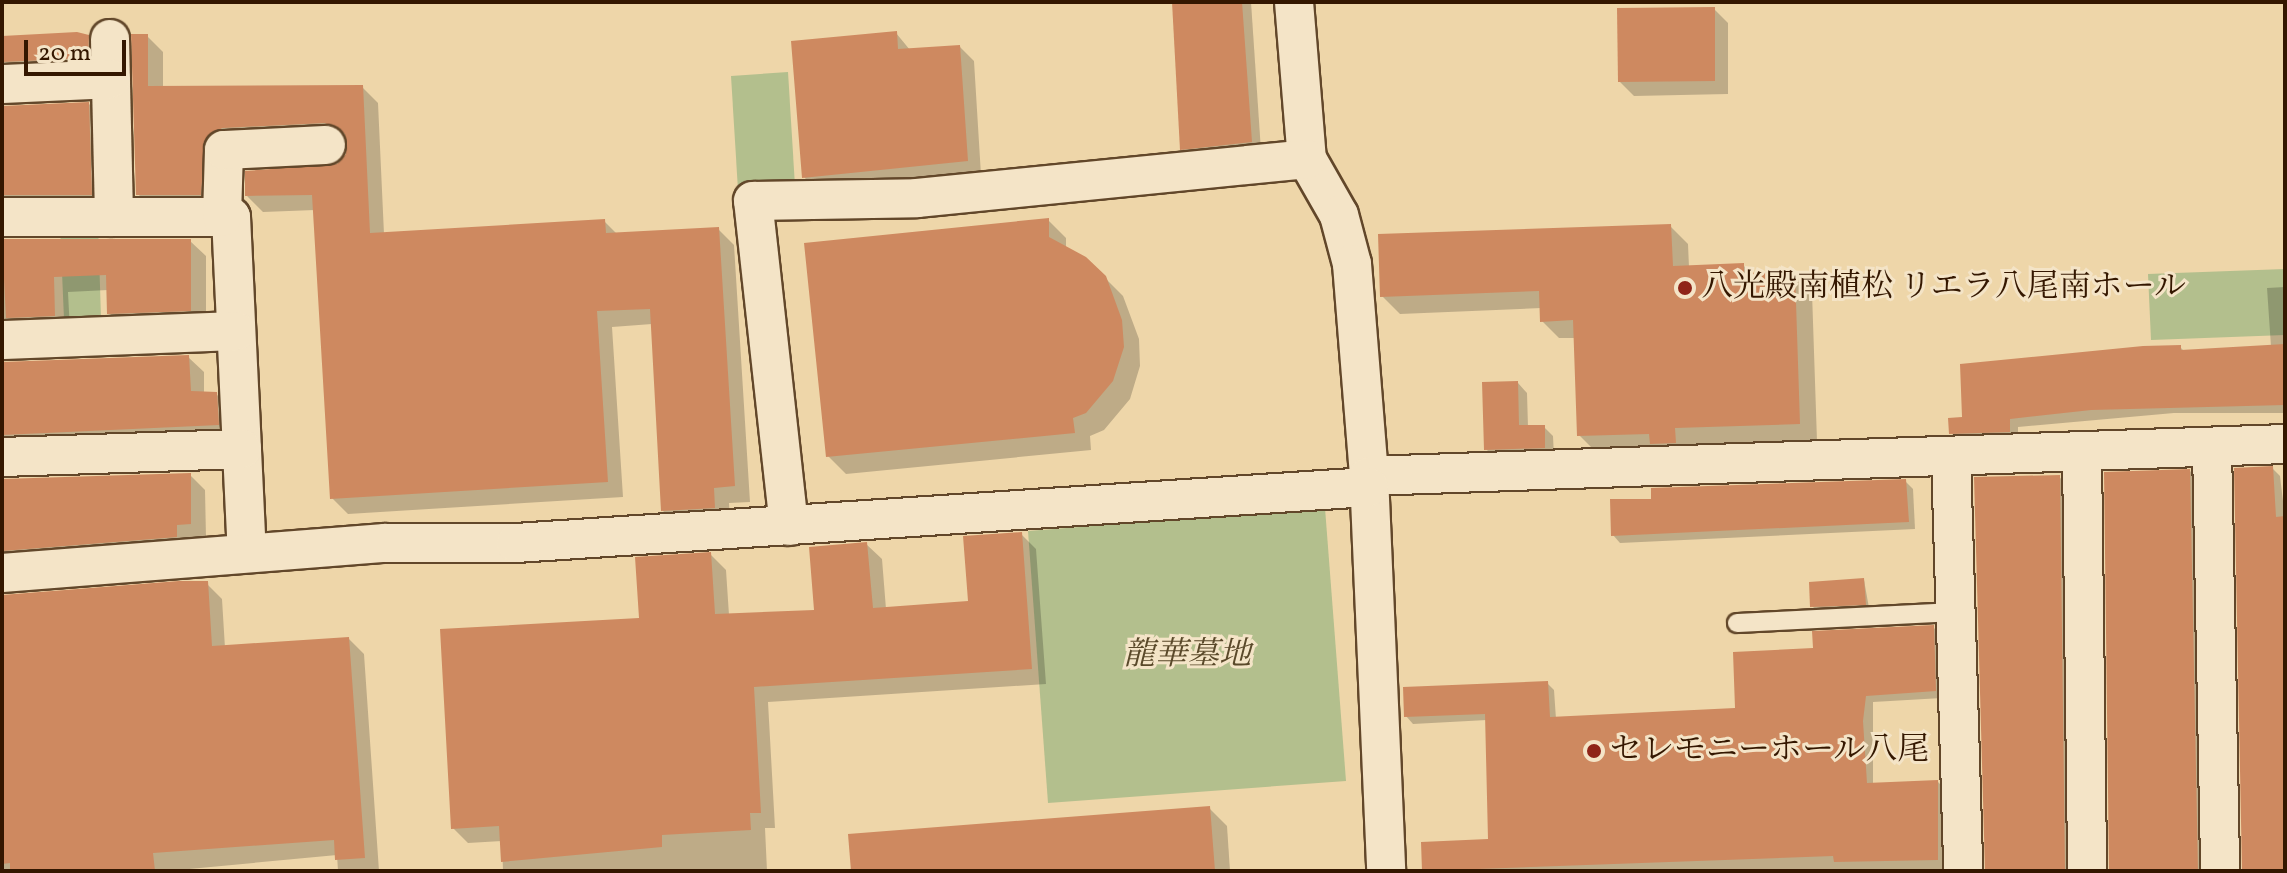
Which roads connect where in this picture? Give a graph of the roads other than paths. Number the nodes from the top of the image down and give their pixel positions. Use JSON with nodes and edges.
{"nodes":[{"id":1,"x":1294,"y":2,"type":"edge"},
{"id":2,"x":110,"y":39,"type":"dead end"},
{"id":3,"x":111,"y":79,"type":"junction"},
{"id":4,"x":2,"y":84,"type":"edge"},
{"id":5,"x":326,"y":145,"type":"dead end"},
{"id":6,"x":1307,"y":159,"type":"junction"},
{"id":7,"x":2,"y":217,"type":"edge"},
{"id":8,"x":114,"y":217,"type":"junction"},
{"id":9,"x":222,"y":217,"type":"junction"},
{"id":10,"x":236,"y":331,"type":"junction"},
{"id":11,"x":2,"y":340,"type":"edge"},
{"id":12,"x":2285,"y":444,"type":"edge"},
{"id":13,"x":2212,"y":447,"type":"junction"},
{"id":14,"x":242,"y":449,"type":"junction"},
{"id":15,"x":2082,"y":452,"type":"junction"},
{"id":16,"x":2,"y":457,"type":"edge"},
{"id":17,"x":1951,"y":457,"type":"junction"},
{"id":18,"x":1369,"y":482,"type":"junction"},
{"id":19,"x":789,"y":526,"type":"junction"},
{"id":20,"x":247,"y":553,"type":"junction"},
{"id":21,"x":2,"y":573,"type":"edge"},
{"id":22,"x":1956,"y":612,"type":"junction"},
{"id":23,"x":1737,"y":623,"type":"dead end"},
{"id":24,"x":1386,"y":871,"type":"edge"},
{"id":25,"x":1963,"y":871,"type":"edge"},
{"id":26,"x":2087,"y":871,"type":"edge"},
{"id":27,"x":2220,"y":871,"type":"edge"}],
"edges":[{"from":1,"to":6,"type":"street"},
{"from":2,"to":3,"type":"street"},
{"from":3,"to":4,"type":"street"},
{"from":3,"to":8,"type":"street"},
{"from":5,"to":9,"type":"street"},
{"from":6,"to":18,"type":"street"},
{"from":6,"to":19,"type":"street"},
{"from":7,"to":8,"type":"street"},
{"from":8,"to":9,"type":"street"},
{"from":9,"to":10,"type":"street"},
{"from":10,"to":11,"type":"street"},
{"from":10,"to":14,"type":"street"},
{"from":12,"to":13,"type":"street"},
{"from":13,"to":15,"type":"street"},
{"from":13,"to":27,"type":"street"},
{"from":14,"to":16,"type":"street"},
{"from":14,"to":20,"type":"street"},
{"from":15,"to":17,"type":"street"},
{"from":15,"to":26,"type":"street"},
{"from":17,"to":18,"type":"street"},
{"from":17,"to":22,"type":"street"},
{"from":18,"to":19,"type":"street"},
{"from":18,"to":24,"type":"street"},
{"from":19,"to":20,"type":"street"},
{"from":20,"to":21,"type":"street"},
{"from":22,"to":23,"type":"lane"},
{"from":22,"to":25,"type":"street"}]}
